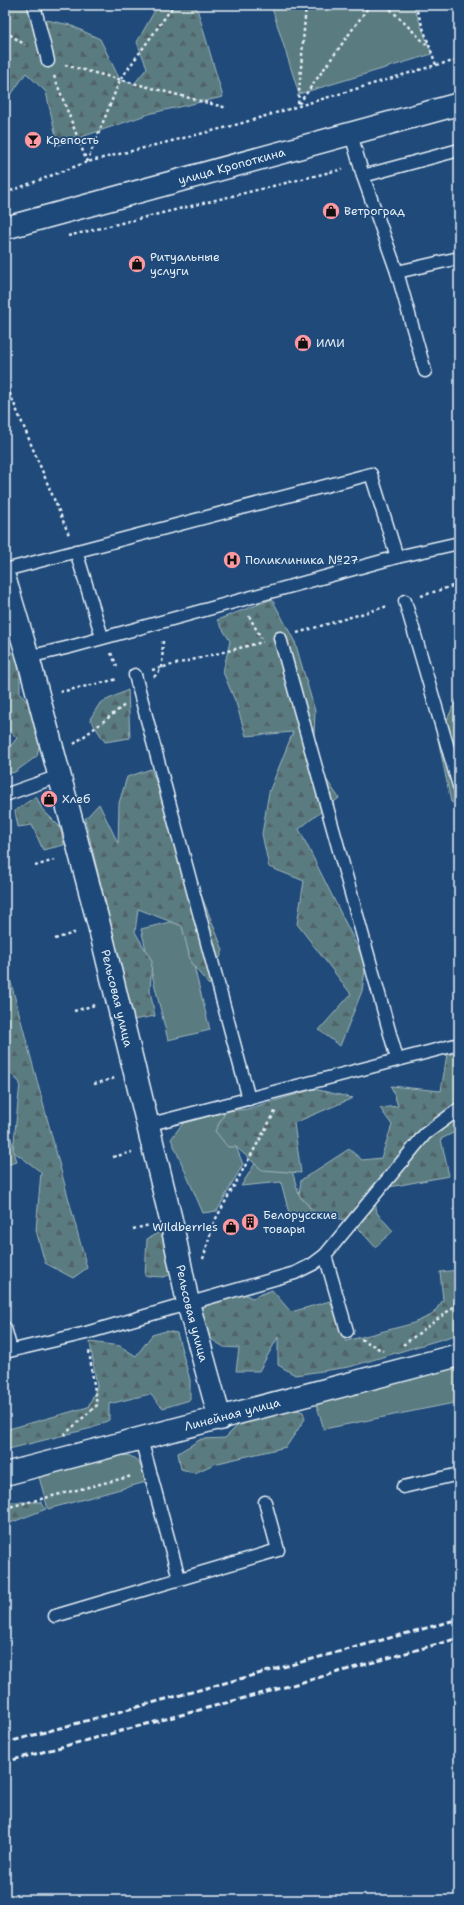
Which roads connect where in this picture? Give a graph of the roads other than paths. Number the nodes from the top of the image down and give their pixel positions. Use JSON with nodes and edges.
{"nodes":[{"id":1,"x":34,"y":5,"type":"edge"},
{"id":2,"x":48,"y":61,"type":"road end"},
{"id":3,"x":459,"y":104,"type":"edge"},
{"id":4,"x":351,"y":134,"type":"junction"},
{"id":5,"x":459,"y":150,"type":"edge"},
{"id":6,"x":362,"y":170,"type":"junction"},
{"id":7,"x":5,"y":228,"type":"edge"},
{"id":8,"x":459,"y":258,"type":"edge"},
{"id":9,"x":396,"y":272,"type":"junction"},
{"id":10,"x":425,"y":371,"type":"dead end"},
{"id":11,"x":459,"y":543,"type":"edge"},
{"id":12,"x":76,"y":550,"type":"junction"},
{"id":13,"x":397,"y":557,"type":"junction"},
{"id":14,"x":5,"y":570,"type":"edge"},
{"id":15,"x":5,"y":580,"type":"edge"},
{"id":16,"x":405,"y":601,"type":"road end"},
{"id":17,"x":102,"y":637,"type":"junction"},
{"id":18,"x":280,"y":638,"type":"road end"},
{"id":19,"x":28,"y":657,"type":"junction"},
{"id":20,"x":135,"y":675,"type":"road end"},
{"id":21,"x":57,"y":767,"type":"junction"},
{"id":22,"x":459,"y":786,"type":"edge"},
{"id":23,"x":5,"y":795,"type":"edge"},
{"id":24,"x":459,"y":1044,"type":"edge"},
{"id":25,"x":397,"y":1059,"type":"junction"},
{"id":26,"x":249,"y":1098,"type":"junction"},
{"id":27,"x":459,"y":1109,"type":"edge"},
{"id":28,"x":147,"y":1125,"type":"junction"},
{"id":29,"x":324,"y":1255,"type":"junction"},
{"id":30,"x":188,"y":1303,"type":"junction"},
{"id":31,"x":5,"y":1328,"type":"edge"},
{"id":32,"x":347,"y":1331,"type":"road end"},
{"id":33,"x":8,"y":1351,"type":"edge"},
{"id":34,"x":459,"y":1355,"type":"edge"},
{"id":35,"x":220,"y":1419,"type":"junction"},
{"id":36,"x":141,"y":1439,"type":"junction"},
{"id":37,"x":5,"y":1474,"type":"edge"},
{"id":38,"x":459,"y":1474,"type":"edge"},
{"id":39,"x":403,"y":1487,"type":"dead end"},
{"id":40,"x":265,"y":1502,"type":"dead end"},
{"id":41,"x":179,"y":1578,"type":"junction"},
{"id":42,"x":55,"y":1616,"type":"dead end"}],
"edges":[{"from":1,"to":2,"type":"lane"},
{"from":3,"to":4,"type":"street","name":"улица Кропоткина"},
{"from":4,"to":6,"type":"lane"},
{"from":4,"to":7,"type":"street","name":"улица Кропоткина"},
{"from":5,"to":6,"type":"lane"},
{"from":6,"to":9,"type":"lane"},
{"from":8,"to":9,"type":"lane"},
{"from":9,"to":10,"type":"lane"},
{"from":11,"to":13,"type":"lane"},
{"from":12,"to":13,"type":"lane"},
{"from":12,"to":14,"type":"lane"},
{"from":12,"to":17,"type":"lane"},
{"from":13,"to":17,"type":"lane"},
{"from":15,"to":19,"type":"street","name":"Рельсовая улица"},
{"from":16,"to":22,"type":"lane"},
{"from":17,"to":19,"type":"lane"},
{"from":18,"to":25,"type":"lane"},
{"from":19,"to":21,"type":"street","name":"Рельсовая улица"},
{"from":20,"to":26,"type":"lane"},
{"from":21,"to":23,"type":"lane"},
{"from":21,"to":28,"type":"street","name":"Рельсовая улица"},
{"from":24,"to":25,"type":"lane"},
{"from":25,"to":26,"type":"lane"},
{"from":26,"to":28,"type":"lane"},
{"from":27,"to":29,"type":"lane"},
{"from":28,"to":30,"type":"street","name":"Рельсовая улица"},
{"from":29,"to":30,"type":"lane"},
{"from":29,"to":32,"type":"lane"},
{"from":30,"to":33,"type":"lane"},
{"from":30,"to":35,"type":"street","name":"Рельсовая улица"},
{"from":31,"to":33,"type":"lane"},
{"from":34,"to":35,"type":"street","name":"Линейная улица"},
{"from":35,"to":36,"type":"street","name":"Линейная улица"},
{"from":36,"to":37,"type":"street","name":"Линейная улица"},
{"from":36,"to":41,"type":"lane"},
{"from":38,"to":39,"type":"lane"},
{"from":40,"to":41,"type":"lane"},
{"from":41,"to":42,"type":"lane"}]}
